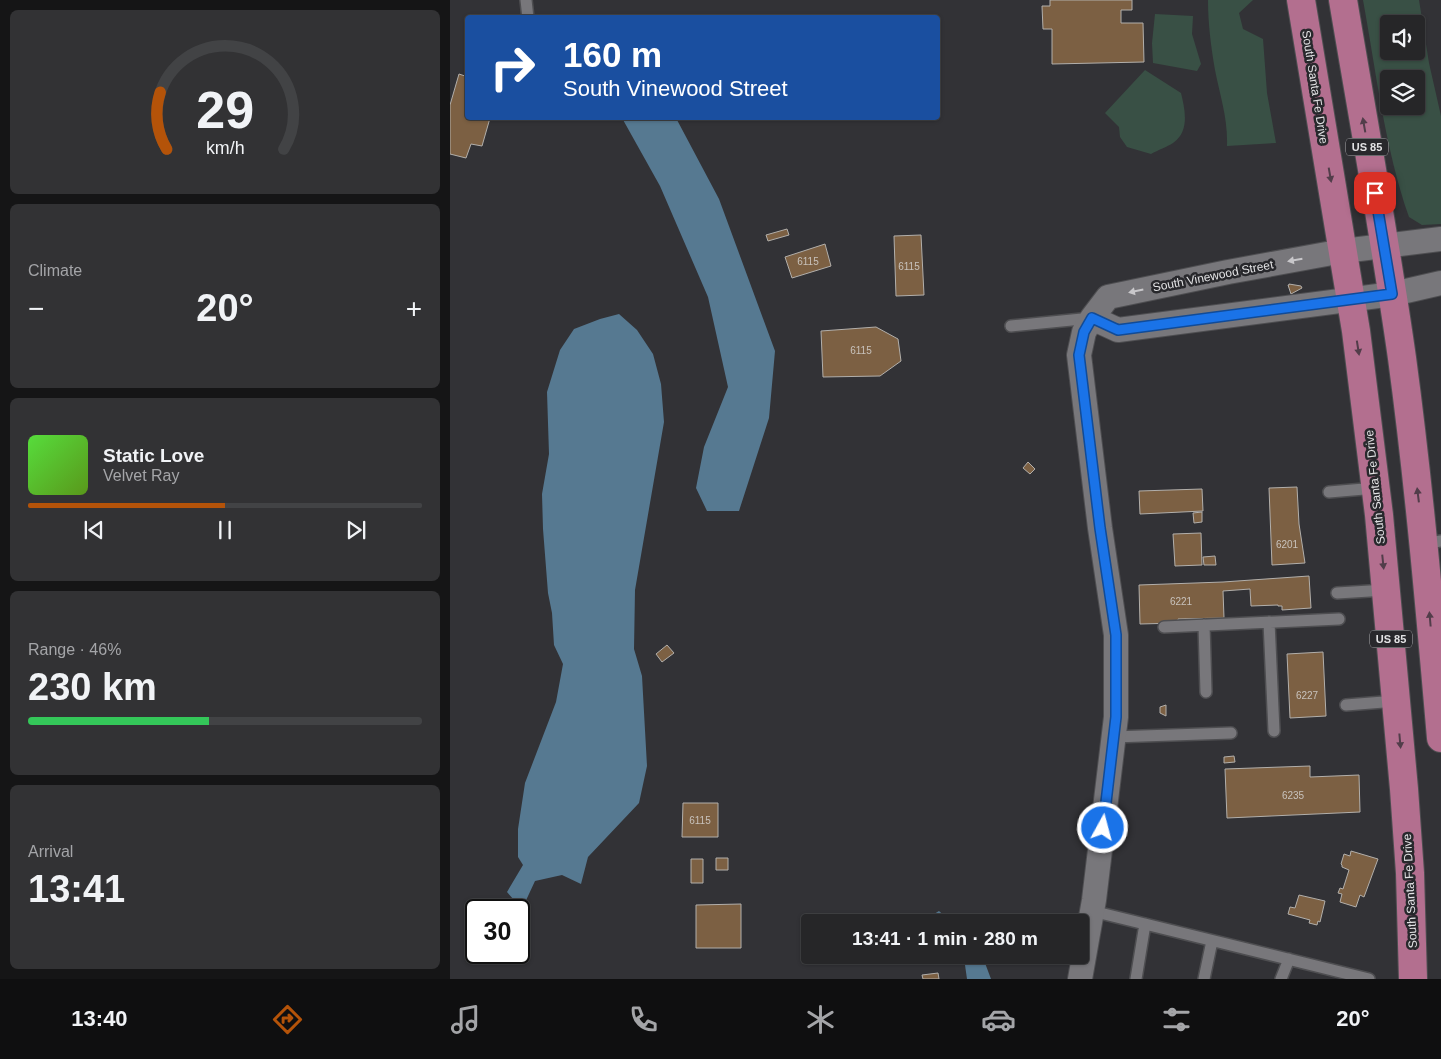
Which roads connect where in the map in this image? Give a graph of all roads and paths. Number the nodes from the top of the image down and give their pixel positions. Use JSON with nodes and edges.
{"nodes":[{"id":1,"x":526,"y":0,"type":"edge"},
{"id":2,"x":1301,"y":0,"type":"edge"},
{"id":3,"x":1343,"y":0,"type":"edge"},
{"id":4,"x":528,"y":15,"type":"edge"},
{"id":5,"x":1441,"y":239,"type":"edge"},
{"id":6,"x":1384,"y":246,"type":"junction"},
{"id":7,"x":1343,"y":251,"type":"junction"},
{"id":8,"x":1441,"y":282,"type":"edge"},
{"id":9,"x":1392,"y":294,"type":"junction"},
{"id":10,"x":1351,"y":300,"type":"junction"},
{"id":11,"x":1092,"y":318,"type":"junction"},
{"id":12,"x":1011,"y":326,"type":"dead end"},
{"id":13,"x":1376,"y":488,"type":"junction"},
{"id":14,"x":1329,"y":492,"type":"dead end"},
{"id":15,"x":1432,"y":542,"type":"edge"},
{"id":16,"x":1386,"y":590,"type":"junction"},
{"id":17,"x":1337,"y":593,"type":"dead end"},
{"id":18,"x":1339,"y":620,"type":"dead end"},
{"id":19,"x":1269,"y":622,"type":"junction"},
{"id":20,"x":1204,"y":625,"type":"junction"},
{"id":21,"x":1164,"y":627,"type":"dead end"},
{"id":22,"x":1206,"y":692,"type":"dead end"},
{"id":23,"x":1439,"y":697,"type":"edge"},
{"id":24,"x":1396,"y":700,"type":"junction"},
{"id":25,"x":1346,"y":705,"type":"dead end"},
{"id":26,"x":1274,"y":731,"type":"dead end"},
{"id":27,"x":1231,"y":733,"type":"dead end"},
{"id":28,"x":1113,"y":737,"type":"junction"},
{"id":29,"x":1441,"y":738,"type":"edge"},
{"id":30,"x":1092,"y":911,"type":"junction"},
{"id":31,"x":1145,"y":924,"type":"junction"},
{"id":32,"x":1212,"y":940,"type":"junction"},
{"id":33,"x":1289,"y":959,"type":"junction"},
{"id":34,"x":1080,"y":979,"type":"edge"},
{"id":35,"x":1136,"y":979,"type":"edge"},
{"id":36,"x":1204,"y":979,"type":"edge"},
{"id":37,"x":1280,"y":979,"type":"edge"},
{"id":38,"x":1369,"y":979,"type":"edge"},
{"id":39,"x":1413,"y":979,"type":"edge"}],
"edges":[{"from":1,"to":4,"type":"lane"},
{"from":2,"to":7,"type":"highway","name":"South Santa Fe Drive","number":"US 85","one_way":true},
{"from":6,"to":3,"type":"highway","number":"US 85","one_way":true},
{"from":5,"to":6,"type":"street","name":"South Vinewood Street"},
{"from":6,"to":7,"type":"street","name":"South Vinewood Street"},
{"from":6,"to":9,"type":"highway","number":"US 85"},
{"from":7,"to":10,"type":"highway","name":"South Santa Fe Drive","number":"US 85"},
{"from":7,"to":11,"type":"street","name":"South Vinewood Street","one_way":true},
{"from":8,"to":9,"type":"street"},
{"from":9,"to":10,"type":"street"},
{"from":15,"to":9,"type":"highway","number":"US 85","one_way":true},
{"from":10,"to":11,"type":"street"},
{"from":10,"to":13,"type":"highway","name":"South Santa Fe Drive","number":"US 85","one_way":true},
{"from":11,"to":12,"type":"lane"},
{"from":11,"to":28,"type":"street","name":"South Vinewood Street"},
{"from":13,"to":14,"type":"lane"},
{"from":13,"to":16,"type":"highway","name":"South Santa Fe Drive","number":"US 85","one_way":true},
{"from":23,"to":15,"type":"highway","number":"US 85","one_way":true},
{"from":16,"to":17,"type":"lane"},
{"from":16,"to":24,"type":"highway","name":"South Santa Fe Drive","number":"US 85"},
{"from":18,"to":19,"type":"lane"},
{"from":19,"to":20,"type":"lane"},
{"from":19,"to":26,"type":"lane"},
{"from":20,"to":21,"type":"lane"},
{"from":20,"to":22,"type":"lane"},
{"from":23,"to":29,"type":"highway","number":"US 85"},
{"from":24,"to":25,"type":"lane"},
{"from":24,"to":39,"type":"highway","name":"South Santa Fe Drive","number":"US 85","one_way":true},
{"from":27,"to":28,"type":"lane"},
{"from":28,"to":30,"type":"street","name":"South Vinewood Street"},
{"from":30,"to":31,"type":"lane"},
{"from":30,"to":34,"type":"street","name":"South Vinewood Street"},
{"from":31,"to":32,"type":"lane"},
{"from":31,"to":35,"type":"lane"},
{"from":32,"to":33,"type":"lane"},
{"from":32,"to":36,"type":"lane"},
{"from":33,"to":37,"type":"lane"},
{"from":33,"to":38,"type":"lane"}]}
